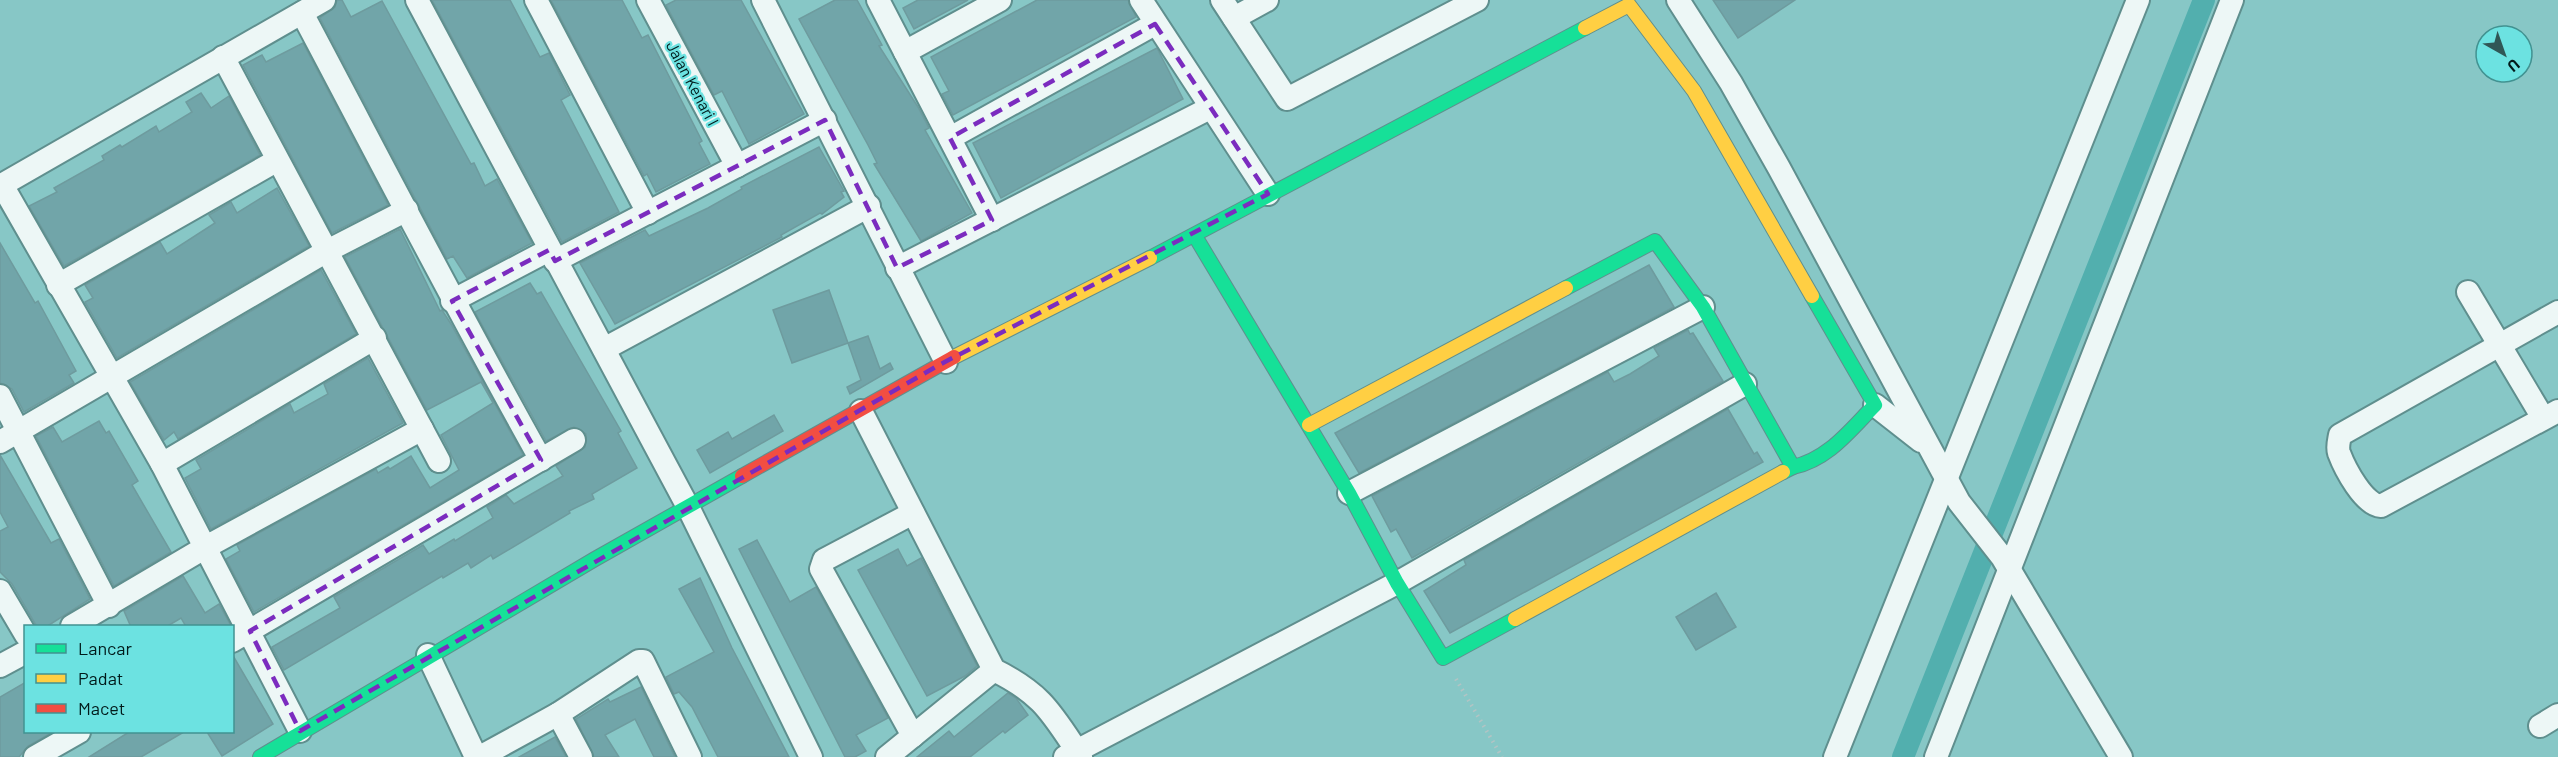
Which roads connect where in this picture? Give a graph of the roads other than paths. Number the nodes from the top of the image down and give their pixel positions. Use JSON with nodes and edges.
{"nodes":[{"id":1,"x":324,"y":0,"type":"edge"},
{"id":2,"x":417,"y":0,"type":"edge"},
{"id":3,"x":536,"y":0,"type":"edge"},
{"id":4,"x":648,"y":0,"type":"edge"},
{"id":5,"x":763,"y":0,"type":"edge"},
{"id":6,"x":878,"y":0,"type":"edge"},
{"id":7,"x":1000,"y":0,"type":"edge"},
{"id":8,"x":1141,"y":0,"type":"edge"},
{"id":9,"x":1267,"y":0,"type":"edge"},
{"id":10,"x":1477,"y":0,"type":"edge"},
{"id":11,"x":1678,"y":0,"type":"edge"},
{"id":12,"x":2138,"y":0,"type":"edge"},
{"id":13,"x":2232,"y":0,"type":"edge"},
{"id":14,"x":1631,"y":2,"type":"edge"},
{"id":15,"x":1228,"y":9,"type":"edge"},
{"id":16,"x":302,"y":13,"type":"junction"},
{"id":17,"x":1155,"y":24,"type":"junction"},
{"id":18,"x":905,"y":52,"type":"junction"},
{"id":19,"x":223,"y":57,"type":"junction"},
{"id":20,"x":1210,"y":108,"type":"junction"},
{"id":21,"x":825,"y":120,"type":"junction"},
{"id":22,"x":950,"y":138,"type":"junction"},
{"id":23,"x":276,"y":161,"type":"junction"},
{"id":24,"x":737,"y":166,"type":"junction"},
{"id":25,"x":1,"y":185,"type":"edge"},
{"id":26,"x":1268,"y":194,"type":"junction"},
{"id":27,"x":869,"y":206,"type":"junction"},
{"id":28,"x":407,"y":210,"type":"junction"},
{"id":29,"x":648,"y":213,"type":"junction"},
{"id":30,"x":992,"y":220,"type":"junction"},
{"id":31,"x":1195,"y":236,"type":"junction"},
{"id":32,"x":327,"y":251,"type":"junction"},
{"id":33,"x":552,"y":256,"type":"junction"},
{"id":34,"x":897,"y":268,"type":"junction"},
{"id":35,"x":58,"y":285,"type":"junction"},
{"id":36,"x":2469,"y":292,"type":"dead end"},
{"id":37,"x":452,"y":301,"type":"junction"},
{"id":38,"x":1703,"y":307,"type":"junction"},
{"id":39,"x":2558,"y":312,"type":"edge"},
{"id":40,"x":375,"y":338,"type":"junction"},
{"id":41,"x":2499,"y":346,"type":"junction"},
{"id":42,"x":604,"y":349,"type":"junction"},
{"id":43,"x":946,"y":362,"type":"junction"},
{"id":44,"x":112,"y":377,"type":"junction"},
{"id":45,"x":1745,"y":384,"type":"junction"},
{"id":46,"x":0,"y":396,"type":"edge"},
{"id":47,"x":1875,"y":405,"type":"junction"},
{"id":48,"x":861,"y":411,"type":"junction"},
{"id":49,"x":2551,"y":414,"type":"edge"},
{"id":50,"x":1309,"y":425,"type":"junction"},
{"id":51,"x":422,"y":429,"type":"junction"},
{"id":52,"x":10,"y":436,"type":"edge"},
{"id":53,"x":574,"y":440,"type":"dead end"},
{"id":54,"x":1929,"y":446,"type":"junction"},
{"id":55,"x":540,"y":460,"type":"junction"},
{"id":56,"x":439,"y":461,"type":"dead end"},
{"id":57,"x":162,"y":464,"type":"junction"},
{"id":58,"x":1793,"y":467,"type":"junction"},
{"id":59,"x":1946,"y":479,"type":"junction"},
{"id":60,"x":1349,"y":493,"type":"junction"},
{"id":61,"x":688,"y":507,"type":"junction"},
{"id":62,"x":913,"y":513,"type":"junction"},
{"id":63,"x":206,"y":547,"type":"junction"},
{"id":64,"x":2006,"y":564,"type":"junction"},
{"id":65,"x":1397,"y":583,"type":"junction"},
{"id":66,"x":0,"y":591,"type":"edge"},
{"id":67,"x":109,"y":606,"type":"junction"},
{"id":68,"x":76,"y":625,"type":"edge"},
{"id":69,"x":24,"y":632,"type":"edge"},
{"id":70,"x":241,"y":636,"type":"edge"},
{"id":71,"x":24,"y":653,"type":"edge"},
{"id":72,"x":428,"y":656,"type":"junction"},
{"id":73,"x":0,"y":666,"type":"edge"},
{"id":74,"x":994,"y":670,"type":"junction"},
{"id":75,"x":558,"y":714,"type":"junction"},
{"id":76,"x":300,"y":731,"type":"junction"},
{"id":77,"x":77,"y":733,"type":"edge"},
{"id":78,"x":913,"y":736,"type":"junction"},
{"id":79,"x":1074,"y":755,"type":"edge"},
{"id":80,"x":35,"y":757,"type":"edge"},
{"id":81,"x":260,"y":757,"type":"edge"},
{"id":82,"x":478,"y":757,"type":"edge"},
{"id":83,"x":581,"y":757,"type":"edge"},
{"id":84,"x":690,"y":757,"type":"edge"},
{"id":85,"x":811,"y":757,"type":"edge"},
{"id":86,"x":887,"y":757,"type":"edge"},
{"id":87,"x":1835,"y":757,"type":"edge"},
{"id":88,"x":1936,"y":757,"type":"edge"},
{"id":89,"x":2121,"y":757,"type":"edge"}],
"edges":[{"from":1,"to":16,"type":"street"},
{"from":2,"to":33,"type":"street"},
{"from":3,"to":29,"type":"street"},
{"from":4,"to":24,"type":"street","name":"Jalan Kenari I"},
{"from":5,"to":21,"type":"street"},
{"from":6,"to":18,"type":"street"},
{"from":7,"to":18,"type":"street"},
{"from":8,"to":17,"type":"street"},
{"from":9,"to":15,"type":"street"},
{"from":10,"to":15,"type":"street"},
{"from":11,"to":54,"type":"street"},
{"from":12,"to":59,"type":"street"},
{"from":13,"to":64,"type":"street"},
{"from":14,"to":26,"type":"street"},
{"from":14,"to":47,"type":"street"},
{"from":16,"to":19,"type":"street"},
{"from":16,"to":28,"type":"street"},
{"from":17,"to":20,"type":"street"},
{"from":17,"to":22,"type":"street"},
{"from":18,"to":22,"type":"street"},
{"from":19,"to":23,"type":"street"},
{"from":19,"to":25,"type":"street"},
{"from":20,"to":26,"type":"street"},
{"from":20,"to":30,"type":"street"},
{"from":21,"to":24,"type":"street"},
{"from":21,"to":27,"type":"street"},
{"from":22,"to":30,"type":"street"},
{"from":23,"to":32,"type":"street"},
{"from":23,"to":35,"type":"street"},
{"from":24,"to":29,"type":"street"},
{"from":25,"to":35,"type":"street"},
{"from":26,"to":31,"type":"street"},
{"from":27,"to":34,"type":"street"},
{"from":27,"to":42,"type":"street"},
{"from":28,"to":32,"type":"street"},
{"from":28,"to":37,"type":"street"},
{"from":29,"to":33,"type":"street"},
{"from":30,"to":34,"type":"street"},
{"from":31,"to":43,"type":"street"},
{"from":31,"to":50,"type":"street"},
{"from":32,"to":40,"type":"street"},
{"from":32,"to":44,"type":"street"},
{"from":33,"to":37,"type":"street"},
{"from":33,"to":42,"type":"street"},
{"from":34,"to":43,"type":"street"},
{"from":35,"to":44,"type":"street"},
{"from":36,"to":41,"type":"street"},
{"from":37,"to":55,"type":"street"},
{"from":38,"to":45,"type":"street"},
{"from":38,"to":50,"type":"street"},
{"from":38,"to":60,"type":"street"},
{"from":39,"to":41,"type":"street"},
{"from":40,"to":51,"type":"street"},
{"from":40,"to":57,"type":"street"},
{"from":41,"to":49,"type":"street"},
{"from":41,"to":49,"type":"street"},
{"from":42,"to":61,"type":"street"},
{"from":43,"to":48,"type":"street"},
{"from":44,"to":52,"type":"street"},
{"from":44,"to":57,"type":"street"},
{"from":45,"to":58,"type":"street"},
{"from":45,"to":65,"type":"street"},
{"from":46,"to":52,"type":"street"},
{"from":47,"to":54,"type":"street"},
{"from":47,"to":58,"type":"street"},
{"from":48,"to":61,"type":"street"},
{"from":48,"to":62,"type":"street"},
{"from":50,"to":60,"type":"street"},
{"from":51,"to":56,"type":"street"},
{"from":51,"to":63,"type":"street"},
{"from":52,"to":67,"type":"street"},
{"from":53,"to":55,"type":"street"},
{"from":54,"to":59,"type":"street"},
{"from":55,"to":70,"type":"street"},
{"from":57,"to":63,"type":"street"},
{"from":58,"to":65,"type":"street"},
{"from":59,"to":64,"type":"street"},
{"from":59,"to":87,"type":"street"},
{"from":60,"to":65,"type":"street"},
{"from":61,"to":72,"type":"street"},
{"from":61,"to":85,"type":"street"},
{"from":62,"to":74,"type":"street"},
{"from":62,"to":78,"type":"street"},
{"from":63,"to":67,"type":"street"},
{"from":63,"to":70,"type":"street"},
{"from":64,"to":88,"type":"street"},
{"from":64,"to":89,"type":"street"},
{"from":65,"to":79,"type":"street"},
{"from":66,"to":69,"type":"street"},
{"from":67,"to":68,"type":"street"},
{"from":70,"to":76,"type":"street"},
{"from":71,"to":73,"type":"street"},
{"from":72,"to":76,"type":"street"},
{"from":72,"to":82,"type":"street"},
{"from":74,"to":78,"type":"street"},
{"from":74,"to":79,"type":"street"},
{"from":75,"to":82,"type":"street"},
{"from":75,"to":83,"type":"street"},
{"from":75,"to":84,"type":"street"},
{"from":76,"to":81,"type":"street"},
{"from":77,"to":80,"type":"street"},
{"from":78,"to":86,"type":"street"}]}
